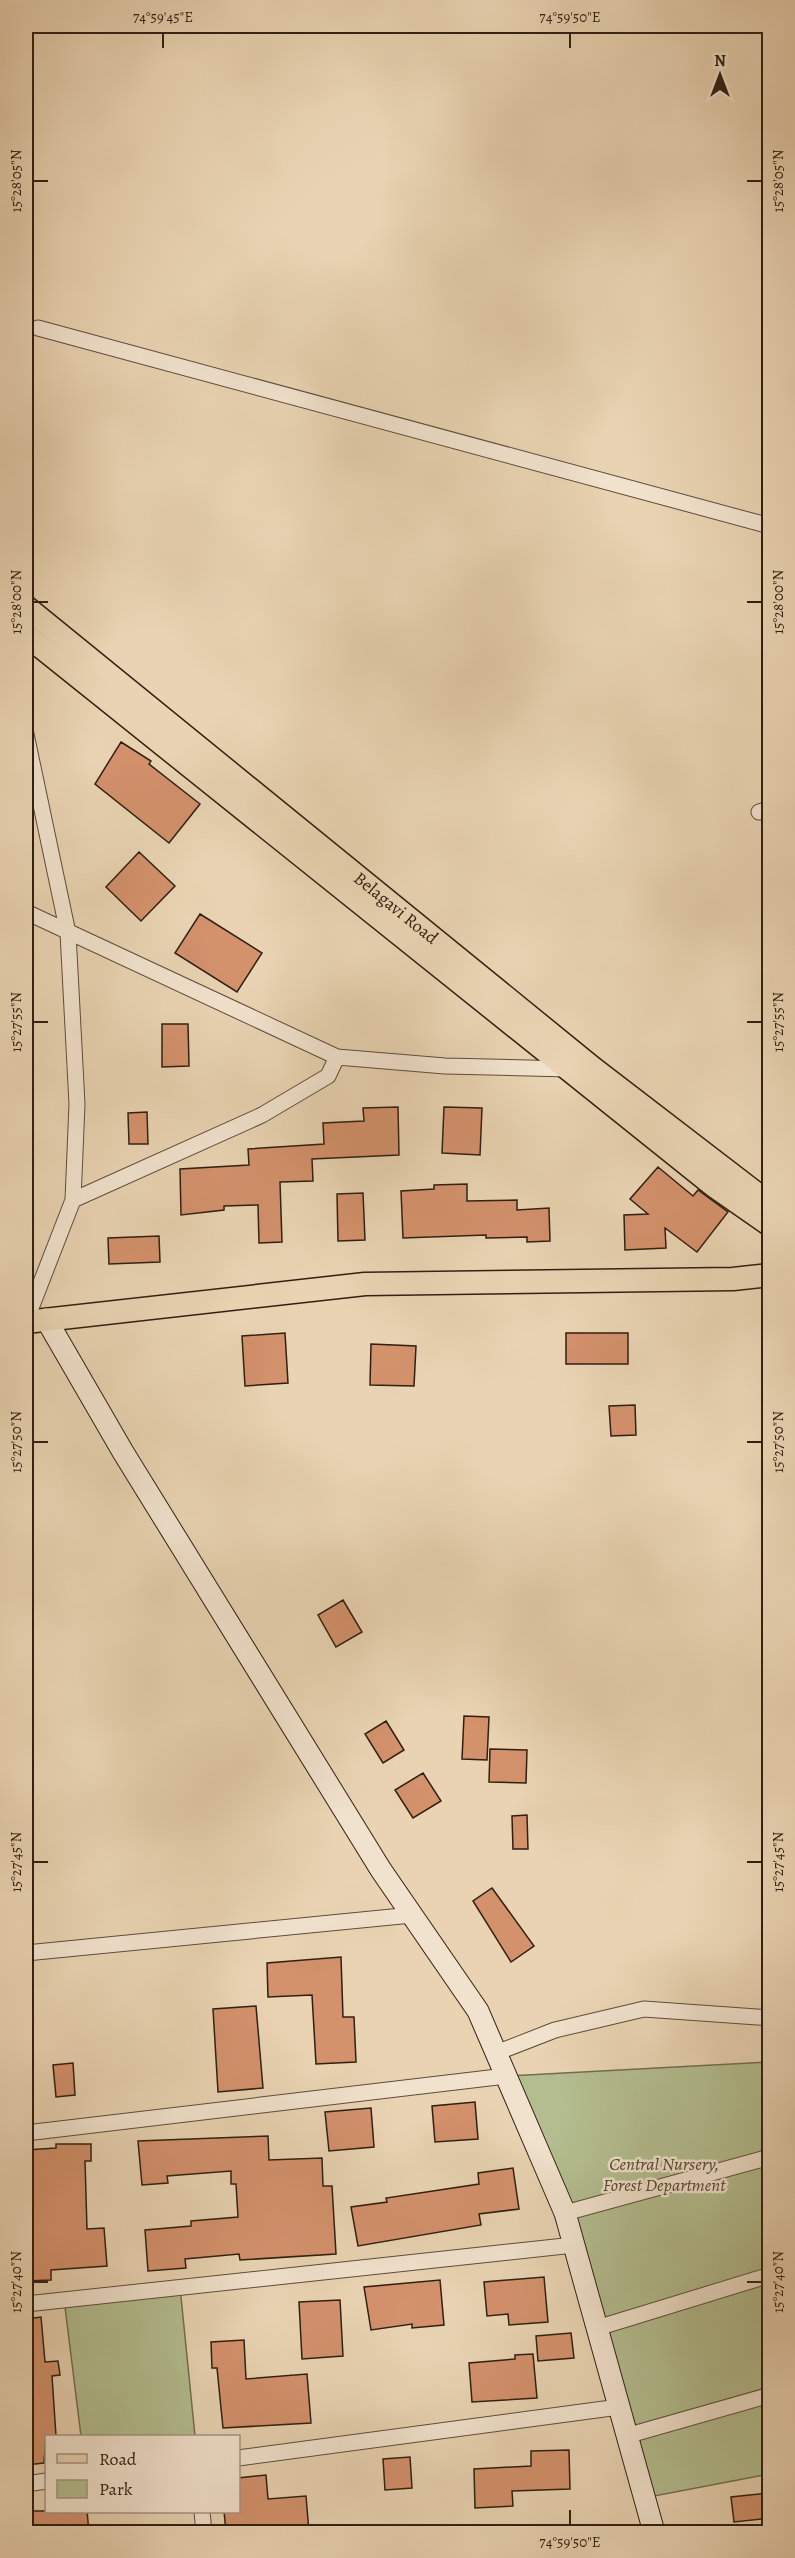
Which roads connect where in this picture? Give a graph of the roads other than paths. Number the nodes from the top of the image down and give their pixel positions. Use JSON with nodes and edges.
{"nodes":[{"id":1,"x":38,"y":328,"type":"dead end"},
{"id":2,"x":770,"y":526,"type":"edge"},
{"id":3,"x":26,"y":607,"type":"edge"},
{"id":4,"x":26,"y":635,"type":"edge"},
{"id":5,"x":26,"y":734,"type":"edge"},
{"id":6,"x":26,"y":912,"type":"edge"},
{"id":7,"x":68,"y":933,"type":"junction"},
{"id":8,"x":337,"y":1057,"type":"junction"},
{"id":9,"x":569,"y":1069,"type":"junction"},
{"id":10,"x":73,"y":1200,"type":"junction"},
{"id":11,"x":770,"y":1204,"type":"edge"},
{"id":12,"x":770,"y":1225,"type":"edge"},
{"id":13,"x":770,"y":1275,"type":"edge"},
{"id":14,"x":32,"y":1321,"type":"edge"},
{"id":15,"x":412,"y":1915,"type":"junction"},
{"id":16,"x":26,"y":1953,"type":"edge"},
{"id":17,"x":770,"y":2018,"type":"edge"},
{"id":18,"x":496,"y":2053,"type":"junction"},
{"id":19,"x":506,"y":2076,"type":"junction"},
{"id":20,"x":26,"y":2133,"type":"edge"},
{"id":21,"x":770,"y":2157,"type":"edge"},
{"id":22,"x":565,"y":2213,"type":"junction"},
{"id":23,"x":574,"y":2245,"type":"junction"},
{"id":24,"x":770,"y":2275,"type":"edge"},
{"id":25,"x":26,"y":2304,"type":"edge"},
{"id":26,"x":597,"y":2328,"type":"junction"},
{"id":27,"x":770,"y":2395,"type":"edge"},
{"id":28,"x":619,"y":2407,"type":"junction"},
{"id":29,"x":627,"y":2436,"type":"junction"},
{"id":30,"x":240,"y":2458,"type":"edge"},
{"id":31,"x":45,"y":2481,"type":"edge"},
{"id":32,"x":26,"y":2484,"type":"edge"},
{"id":33,"x":202,"y":2513,"type":"edge"},
{"id":34,"x":204,"y":2532,"type":"edge"},
{"id":35,"x":654,"y":2532,"type":"edge"}],
"edges":[{"from":1,"to":2,"type":"street"},
{"from":3,"to":11,"type":"main road","name":"Belagavi Road"},
{"from":4,"to":9,"type":"main road"},
{"from":5,"to":7,"type":"street"},
{"from":6,"to":7,"type":"street"},
{"from":7,"to":8,"type":"street"},
{"from":7,"to":10,"type":"street"},
{"from":8,"to":9,"type":"street"},
{"from":8,"to":10,"type":"street"},
{"from":9,"to":12,"type":"main road"},
{"from":10,"to":14,"type":"street"},
{"from":13,"to":14,"type":"main road"},
{"from":14,"to":15,"type":"street"},
{"from":15,"to":16,"type":"street"},
{"from":15,"to":18,"type":"street"},
{"from":17,"to":18,"type":"street"},
{"from":18,"to":19,"type":"street"},
{"from":19,"to":20,"type":"street"},
{"from":19,"to":22,"type":"street"},
{"from":21,"to":22,"type":"street"},
{"from":22,"to":23,"type":"street"},
{"from":23,"to":25,"type":"street"},
{"from":23,"to":26,"type":"street"},
{"from":24,"to":26,"type":"street"},
{"from":26,"to":28,"type":"street"},
{"from":27,"to":29,"type":"street"},
{"from":28,"to":29,"type":"street"},
{"from":28,"to":30,"type":"street"},
{"from":29,"to":35,"type":"street"},
{"from":31,"to":32,"type":"street"},
{"from":33,"to":34,"type":"street"}]}
